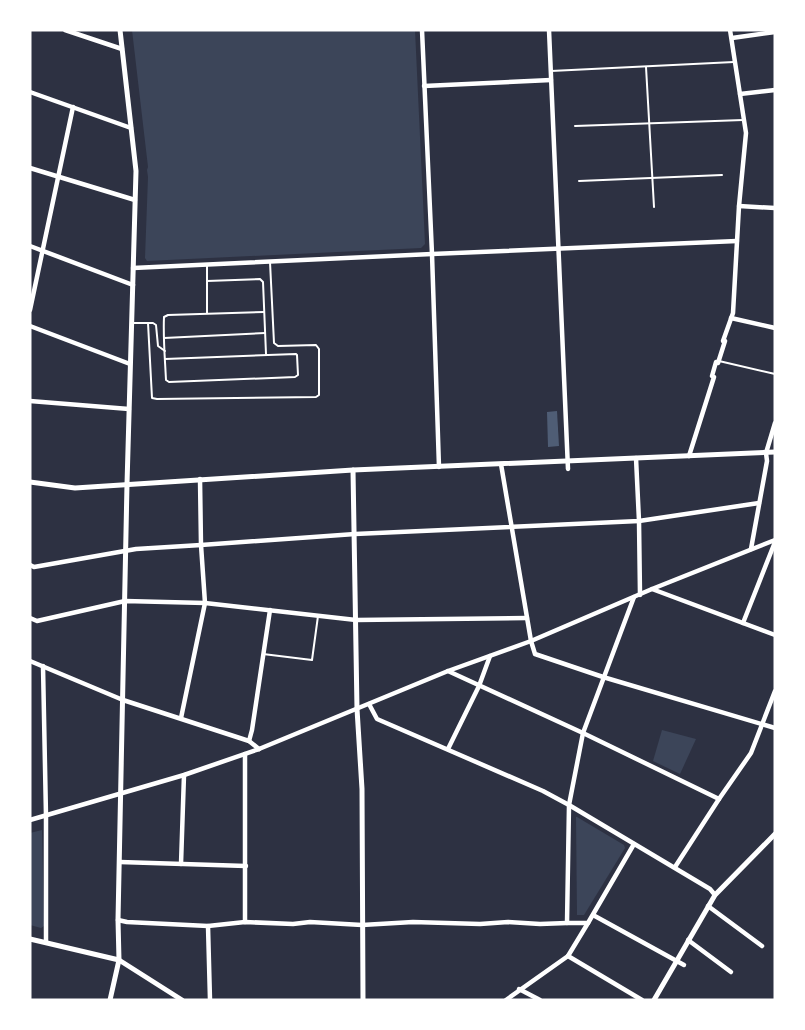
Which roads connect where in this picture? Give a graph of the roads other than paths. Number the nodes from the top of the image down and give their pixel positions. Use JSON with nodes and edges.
{"nodes":[{"id":1,"x":65,"y":30,"type":"edge"},
{"id":2,"x":120,"y":30,"type":"edge"},
{"id":3,"x":422,"y":30,"type":"edge"},
{"id":4,"x":549,"y":30,"type":"edge"},
{"id":5,"x":730,"y":30,"type":"edge"},
{"id":6,"x":775,"y":32,"type":"edge"},
{"id":7,"x":732,"y":38,"type":"junction"},
{"id":8,"x":122,"y":49,"type":"junction"},
{"id":9,"x":735,"y":62,"type":"junction"},
{"id":10,"x":646,"y":67,"type":"junction"},
{"id":11,"x":551,"y":71,"type":"junction"},
{"id":12,"x":551,"y":80,"type":"junction"},
{"id":13,"x":424,"y":86,"type":"junction"},
{"id":14,"x":775,"y":90,"type":"edge"},
{"id":15,"x":30,"y":92,"type":"edge"},
{"id":16,"x":740,"y":94,"type":"junction"},
{"id":17,"x":73,"y":107,"type":"junction"},
{"id":18,"x":744,"y":120,"type":"junction"},
{"id":19,"x":649,"y":123,"type":"junction"},
{"id":20,"x":575,"y":126,"type":"dead end"},
{"id":21,"x":131,"y":128,"type":"junction"},
{"id":22,"x":30,"y":168,"type":"edge"},
{"id":23,"x":722,"y":175,"type":"dead end"},
{"id":24,"x":652,"y":177,"type":"junction"},
{"id":25,"x":58,"y":178,"type":"junction"},
{"id":26,"x":579,"y":181,"type":"dead end"},
{"id":27,"x":135,"y":200,"type":"junction"},
{"id":28,"x":739,"y":206,"type":"junction"},
{"id":29,"x":654,"y":207,"type":"dead end"},
{"id":30,"x":775,"y":208,"type":"edge"},
{"id":31,"x":737,"y":241,"type":"junction"},
{"id":32,"x":30,"y":246,"type":"edge"},
{"id":33,"x":558,"y":249,"type":"junction"},
{"id":34,"x":43,"y":251,"type":"junction"},
{"id":35,"x":432,"y":254,"type":"junction"},
{"id":36,"x":270,"y":262,"type":"junction"},
{"id":37,"x":207,"y":265,"type":"junction"},
{"id":38,"x":133,"y":268,"type":"junction"},
{"id":39,"x":207,"y":281,"type":"junction"},
{"id":40,"x":133,"y":285,"type":"junction"},
{"id":41,"x":30,"y":310,"type":"edge"},
{"id":42,"x":264,"y":312,"type":"junction"},
{"id":43,"x":207,"y":314,"type":"junction"},
{"id":44,"x":731,"y":318,"type":"junction"},
{"id":45,"x":132,"y":322,"type":"junction"},
{"id":46,"x":148,"y":323,"type":"junction"},
{"id":47,"x":30,"y":326,"type":"edge"},
{"id":48,"x":775,"y":328,"type":"edge"},
{"id":49,"x":265,"y":333,"type":"junction"},
{"id":50,"x":164,"y":338,"type":"junction"},
{"id":51,"x":165,"y":351,"type":"junction"},
{"id":52,"x":266,"y":355,"type":"junction"},
{"id":53,"x":165,"y":359,"type":"junction"},
{"id":54,"x":719,"y":361,"type":"junction"},
{"id":55,"x":130,"y":364,"type":"junction"},
{"id":56,"x":775,"y":374,"type":"edge"},
{"id":57,"x":30,"y":401,"type":"edge"},
{"id":58,"x":129,"y":409,"type":"junction"},
{"id":59,"x":775,"y":423,"type":"edge"},
{"id":60,"x":775,"y":452,"type":"edge"},
{"id":61,"x":766,"y":453,"type":"junction"},
{"id":62,"x":689,"y":456,"type":"junction"},
{"id":63,"x":636,"y":458,"type":"junction"},
{"id":64,"x":568,"y":461,"type":"junction"},
{"id":65,"x":501,"y":464,"type":"junction"},
{"id":66,"x":439,"y":467,"type":"junction"},
{"id":67,"x":568,"y":469,"type":"dead end"},
{"id":68,"x":353,"y":470,"type":"junction"},
{"id":69,"x":200,"y":479,"type":"junction"},
{"id":70,"x":30,"y":482,"type":"edge"},
{"id":71,"x":127,"y":484,"type":"junction"},
{"id":72,"x":759,"y":503,"type":"junction"},
{"id":73,"x":639,"y":520,"type":"junction"},
{"id":74,"x":513,"y":527,"type":"junction"},
{"id":75,"x":355,"y":534,"type":"junction"},
{"id":76,"x":775,"y":541,"type":"edge"},
{"id":77,"x":201,"y":545,"type":"junction"},
{"id":78,"x":751,"y":549,"type":"junction"},
{"id":79,"x":125,"y":550,"type":"junction"},
{"id":80,"x":30,"y":566,"type":"edge"},
{"id":81,"x":652,"y":590,"type":"junction"},
{"id":82,"x":640,"y":595,"type":"junction"},
{"id":83,"x":634,"y":597,"type":"junction"},
{"id":84,"x":125,"y":601,"type":"junction"},
{"id":85,"x":205,"y":603,"type":"junction"},
{"id":86,"x":270,"y":610,"type":"junction"},
{"id":87,"x":318,"y":616,"type":"junction"},
{"id":88,"x":30,"y":618,"type":"edge"},
{"id":89,"x":527,"y":618,"type":"junction"},
{"id":90,"x":356,"y":620,"type":"junction"},
{"id":91,"x":743,"y":623,"type":"junction"},
{"id":92,"x":775,"y":635,"type":"edge"},
{"id":93,"x":531,"y":641,"type":"junction"},
{"id":94,"x":263,"y":654,"type":"junction"},
{"id":95,"x":490,"y":656,"type":"junction"},
{"id":96,"x":30,"y":661,"type":"edge"},
{"id":97,"x":43,"y":666,"type":"junction"},
{"id":98,"x":448,"y":671,"type":"junction"},
{"id":99,"x":603,"y":677,"type":"junction"},
{"id":100,"x":479,"y":686,"type":"junction"},
{"id":101,"x":775,"y":691,"type":"edge"},
{"id":102,"x":123,"y":700,"type":"junction"},
{"id":103,"x":369,"y":704,"type":"junction"},
{"id":104,"x":357,"y":709,"type":"junction"},
{"id":105,"x":181,"y":718,"type":"junction"},
{"id":106,"x":762,"y":724,"type":"junction"},
{"id":107,"x":775,"y":728,"type":"edge"},
{"id":108,"x":583,"y":733,"type":"junction"},
{"id":109,"x":249,"y":741,"type":"junction"},
{"id":110,"x":259,"y":749,"type":"junction"},
{"id":111,"x":448,"y":749,"type":"junction"},
{"id":112,"x":245,"y":754,"type":"junction"},
{"id":113,"x":184,"y":775,"type":"junction"},
{"id":114,"x":121,"y":794,"type":"junction"},
{"id":115,"x":718,"y":799,"type":"junction"},
{"id":116,"x":569,"y":805,"type":"junction"},
{"id":117,"x":46,"y":816,"type":"junction"},
{"id":118,"x":30,"y":820,"type":"edge"},
{"id":119,"x":775,"y":834,"type":"edge"},
{"id":120,"x":634,"y":844,"type":"junction"},
{"id":121,"x":120,"y":862,"type":"junction"},
{"id":122,"x":181,"y":864,"type":"junction"},
{"id":123,"x":246,"y":866,"type":"junction"},
{"id":124,"x":675,"y":867,"type":"junction"},
{"id":125,"x":715,"y":895,"type":"junction"},
{"id":126,"x":708,"y":906,"type":"junction"},
{"id":127,"x":593,"y":915,"type":"junction"},
{"id":128,"x":118,"y":920,"type":"junction"},
{"id":129,"x":245,"y":922,"type":"junction"},
{"id":130,"x":567,"y":922,"type":"junction"},
{"id":131,"x":588,"y":923,"type":"junction"},
{"id":132,"x":362,"y":925,"type":"junction"},
{"id":133,"x":208,"y":926,"type":"junction"},
{"id":134,"x":30,"y":939,"type":"edge"},
{"id":135,"x":688,"y":940,"type":"junction"},
{"id":136,"x":46,"y":942,"type":"junction"},
{"id":137,"x":762,"y":946,"type":"dead end"},
{"id":138,"x":568,"y":956,"type":"junction"},
{"id":139,"x":118,"y":960,"type":"junction"},
{"id":140,"x":676,"y":961,"type":"junction"},
{"id":141,"x":684,"y":965,"type":"dead end"},
{"id":142,"x":731,"y":972,"type":"dead end"},
{"id":143,"x":519,"y":990,"type":"junction"},
{"id":144,"x":656,"y":999,"type":"edge"},
{"id":145,"x":110,"y":1000,"type":"edge"},
{"id":146,"x":182,"y":1000,"type":"edge"},
{"id":147,"x":210,"y":1000,"type":"edge"},
{"id":148,"x":363,"y":1000,"type":"edge"},
{"id":149,"x":506,"y":1000,"type":"edge"},
{"id":150,"x":540,"y":1000,"type":"edge"},
{"id":151,"x":642,"y":1000,"type":"edge"}],
"edges":[{"from":1,"to":8,"type":"street"},
{"from":2,"to":8,"type":"street"},
{"from":3,"to":13,"type":"street"},
{"from":4,"to":11,"type":"street"},
{"from":5,"to":7,"type":"street"},
{"from":6,"to":7,"type":"street"},
{"from":7,"to":9,"type":"street"},
{"from":8,"to":21,"type":"street"},
{"from":9,"to":10,"type":"lane"},
{"from":9,"to":16,"type":"street"},
{"from":10,"to":11,"type":"lane"},
{"from":10,"to":19,"type":"lane"},
{"from":11,"to":12,"type":"street"},
{"from":12,"to":13,"type":"street"},
{"from":12,"to":33,"type":"street"},
{"from":13,"to":35,"type":"street"},
{"from":14,"to":16,"type":"street"},
{"from":15,"to":17,"type":"street"},
{"from":16,"to":18,"type":"street"},
{"from":17,"to":21,"type":"street"},
{"from":17,"to":25,"type":"street"},
{"from":18,"to":19,"type":"lane"},
{"from":18,"to":28,"type":"street"},
{"from":19,"to":20,"type":"lane"},
{"from":19,"to":24,"type":"lane"},
{"from":21,"to":27,"type":"street"},
{"from":22,"to":25,"type":"street"},
{"from":23,"to":24,"type":"lane"},
{"from":24,"to":26,"type":"lane"},
{"from":24,"to":29,"type":"lane"},
{"from":25,"to":27,"type":"street"},
{"from":25,"to":34,"type":"street"},
{"from":27,"to":38,"type":"street"},
{"from":28,"to":30,"type":"street"},
{"from":28,"to":31,"type":"street"},
{"from":31,"to":33,"type":"street"},
{"from":31,"to":44,"type":"street"},
{"from":32,"to":34,"type":"street"},
{"from":33,"to":35,"type":"street"},
{"from":33,"to":64,"type":"street"},
{"from":34,"to":40,"type":"street"},
{"from":34,"to":41,"type":"street"},
{"from":35,"to":36,"type":"street"},
{"from":35,"to":66,"type":"street"},
{"from":36,"to":37,"type":"street"},
{"from":36,"to":46,"type":"lane"},
{"from":37,"to":38,"type":"street"},
{"from":37,"to":39,"type":"lane"},
{"from":38,"to":40,"type":"street"},
{"from":39,"to":42,"type":"lane"},
{"from":39,"to":43,"type":"lane"},
{"from":40,"to":45,"type":"street"},
{"from":42,"to":43,"type":"lane"},
{"from":42,"to":49,"type":"lane"},
{"from":43,"to":50,"type":"lane"},
{"from":44,"to":48,"type":"street"},
{"from":44,"to":54,"type":"street"},
{"from":45,"to":46,"type":"lane"},
{"from":45,"to":55,"type":"street"},
{"from":46,"to":51,"type":"lane"},
{"from":47,"to":55,"type":"street"},
{"from":49,"to":50,"type":"lane"},
{"from":49,"to":52,"type":"lane"},
{"from":50,"to":51,"type":"lane"},
{"from":51,"to":53,"type":"lane"},
{"from":52,"to":53,"type":"lane"},
{"from":52,"to":53,"type":"lane"},
{"from":54,"to":56,"type":"lane"},
{"from":54,"to":62,"type":"street"},
{"from":55,"to":58,"type":"street"},
{"from":57,"to":58,"type":"street"},
{"from":58,"to":71,"type":"street"},
{"from":59,"to":61,"type":"street"},
{"from":60,"to":61,"type":"street"},
{"from":61,"to":62,"type":"street"},
{"from":61,"to":72,"type":"street"},
{"from":62,"to":63,"type":"street"},
{"from":63,"to":64,"type":"street"},
{"from":63,"to":73,"type":"street"},
{"from":64,"to":65,"type":"street"},
{"from":64,"to":67,"type":"street"},
{"from":65,"to":66,"type":"street"},
{"from":65,"to":74,"type":"street"},
{"from":66,"to":68,"type":"street"},
{"from":68,"to":69,"type":"street"},
{"from":68,"to":75,"type":"street"},
{"from":69,"to":71,"type":"street"},
{"from":69,"to":77,"type":"street"},
{"from":70,"to":71,"type":"street"},
{"from":71,"to":79,"type":"street"},
{"from":72,"to":73,"type":"street"},
{"from":72,"to":78,"type":"street"},
{"from":73,"to":74,"type":"street"},
{"from":73,"to":82,"type":"street"},
{"from":74,"to":75,"type":"street"},
{"from":74,"to":89,"type":"street"},
{"from":75,"to":77,"type":"street"},
{"from":75,"to":90,"type":"street"},
{"from":76,"to":78,"type":"street"},
{"from":76,"to":91,"type":"street"},
{"from":77,"to":79,"type":"street"},
{"from":77,"to":85,"type":"street"},
{"from":78,"to":81,"type":"street"},
{"from":79,"to":80,"type":"street"},
{"from":79,"to":84,"type":"street"},
{"from":81,"to":82,"type":"street"},
{"from":81,"to":91,"type":"street"},
{"from":82,"to":83,"type":"street"},
{"from":83,"to":93,"type":"street"},
{"from":83,"to":99,"type":"street"},
{"from":84,"to":85,"type":"street"},
{"from":84,"to":88,"type":"street"},
{"from":84,"to":102,"type":"street"},
{"from":85,"to":86,"type":"street"},
{"from":85,"to":105,"type":"street"},
{"from":86,"to":87,"type":"street"},
{"from":86,"to":94,"type":"street"},
{"from":87,"to":90,"type":"street"},
{"from":87,"to":94,"type":"lane"},
{"from":89,"to":90,"type":"street"},
{"from":89,"to":93,"type":"street"},
{"from":90,"to":104,"type":"street"},
{"from":91,"to":92,"type":"street"},
{"from":93,"to":95,"type":"street"},
{"from":93,"to":99,"type":"street"},
{"from":94,"to":109,"type":"street"},
{"from":95,"to":98,"type":"street"},
{"from":95,"to":100,"type":"street"},
{"from":96,"to":97,"type":"street"},
{"from":97,"to":102,"type":"street"},
{"from":97,"to":117,"type":"street"},
{"from":98,"to":100,"type":"street"},
{"from":98,"to":103,"type":"street"},
{"from":99,"to":106,"type":"street"},
{"from":99,"to":108,"type":"street"},
{"from":100,"to":108,"type":"street"},
{"from":100,"to":111,"type":"street"},
{"from":101,"to":106,"type":"street"},
{"from":102,"to":105,"type":"street"},
{"from":102,"to":114,"type":"street"},
{"from":103,"to":104,"type":"street"},
{"from":103,"to":111,"type":"street"},
{"from":104,"to":110,"type":"street"},
{"from":104,"to":132,"type":"street"},
{"from":105,"to":109,"type":"street"},
{"from":106,"to":107,"type":"street"},
{"from":106,"to":115,"type":"street"},
{"from":108,"to":115,"type":"street"},
{"from":108,"to":116,"type":"street"},
{"from":109,"to":110,"type":"street"},
{"from":110,"to":112,"type":"street"},
{"from":111,"to":116,"type":"street"},
{"from":112,"to":113,"type":"street"},
{"from":112,"to":123,"type":"street"},
{"from":113,"to":114,"type":"street"},
{"from":113,"to":122,"type":"street"},
{"from":114,"to":117,"type":"street"},
{"from":114,"to":121,"type":"street"},
{"from":115,"to":124,"type":"street"},
{"from":116,"to":120,"type":"street"},
{"from":116,"to":130,"type":"street"},
{"from":117,"to":118,"type":"street"},
{"from":117,"to":136,"type":"street"},
{"from":119,"to":125,"type":"street"},
{"from":120,"to":124,"type":"street"},
{"from":120,"to":127,"type":"street"},
{"from":121,"to":122,"type":"street"},
{"from":121,"to":128,"type":"street"},
{"from":122,"to":123,"type":"street"},
{"from":123,"to":129,"type":"street"},
{"from":124,"to":125,"type":"street"},
{"from":125,"to":126,"type":"street"},
{"from":126,"to":135,"type":"street"},
{"from":126,"to":137,"type":"street"},
{"from":127,"to":131,"type":"street"},
{"from":127,"to":140,"type":"street"},
{"from":128,"to":133,"type":"street"},
{"from":128,"to":139,"type":"street"},
{"from":129,"to":132,"type":"street"},
{"from":129,"to":133,"type":"street"},
{"from":130,"to":131,"type":"street"},
{"from":130,"to":132,"type":"street"},
{"from":131,"to":138,"type":"street"},
{"from":132,"to":148,"type":"street"},
{"from":133,"to":147,"type":"street"},
{"from":134,"to":136,"type":"street"},
{"from":135,"to":140,"type":"street"},
{"from":135,"to":142,"type":"street"},
{"from":136,"to":139,"type":"street"},
{"from":138,"to":143,"type":"street"},
{"from":138,"to":151,"type":"street"},
{"from":139,"to":145,"type":"street"},
{"from":139,"to":146,"type":"street"},
{"from":140,"to":141,"type":"street"},
{"from":140,"to":144,"type":"street"},
{"from":143,"to":149,"type":"street"},
{"from":143,"to":150,"type":"street"}]}
